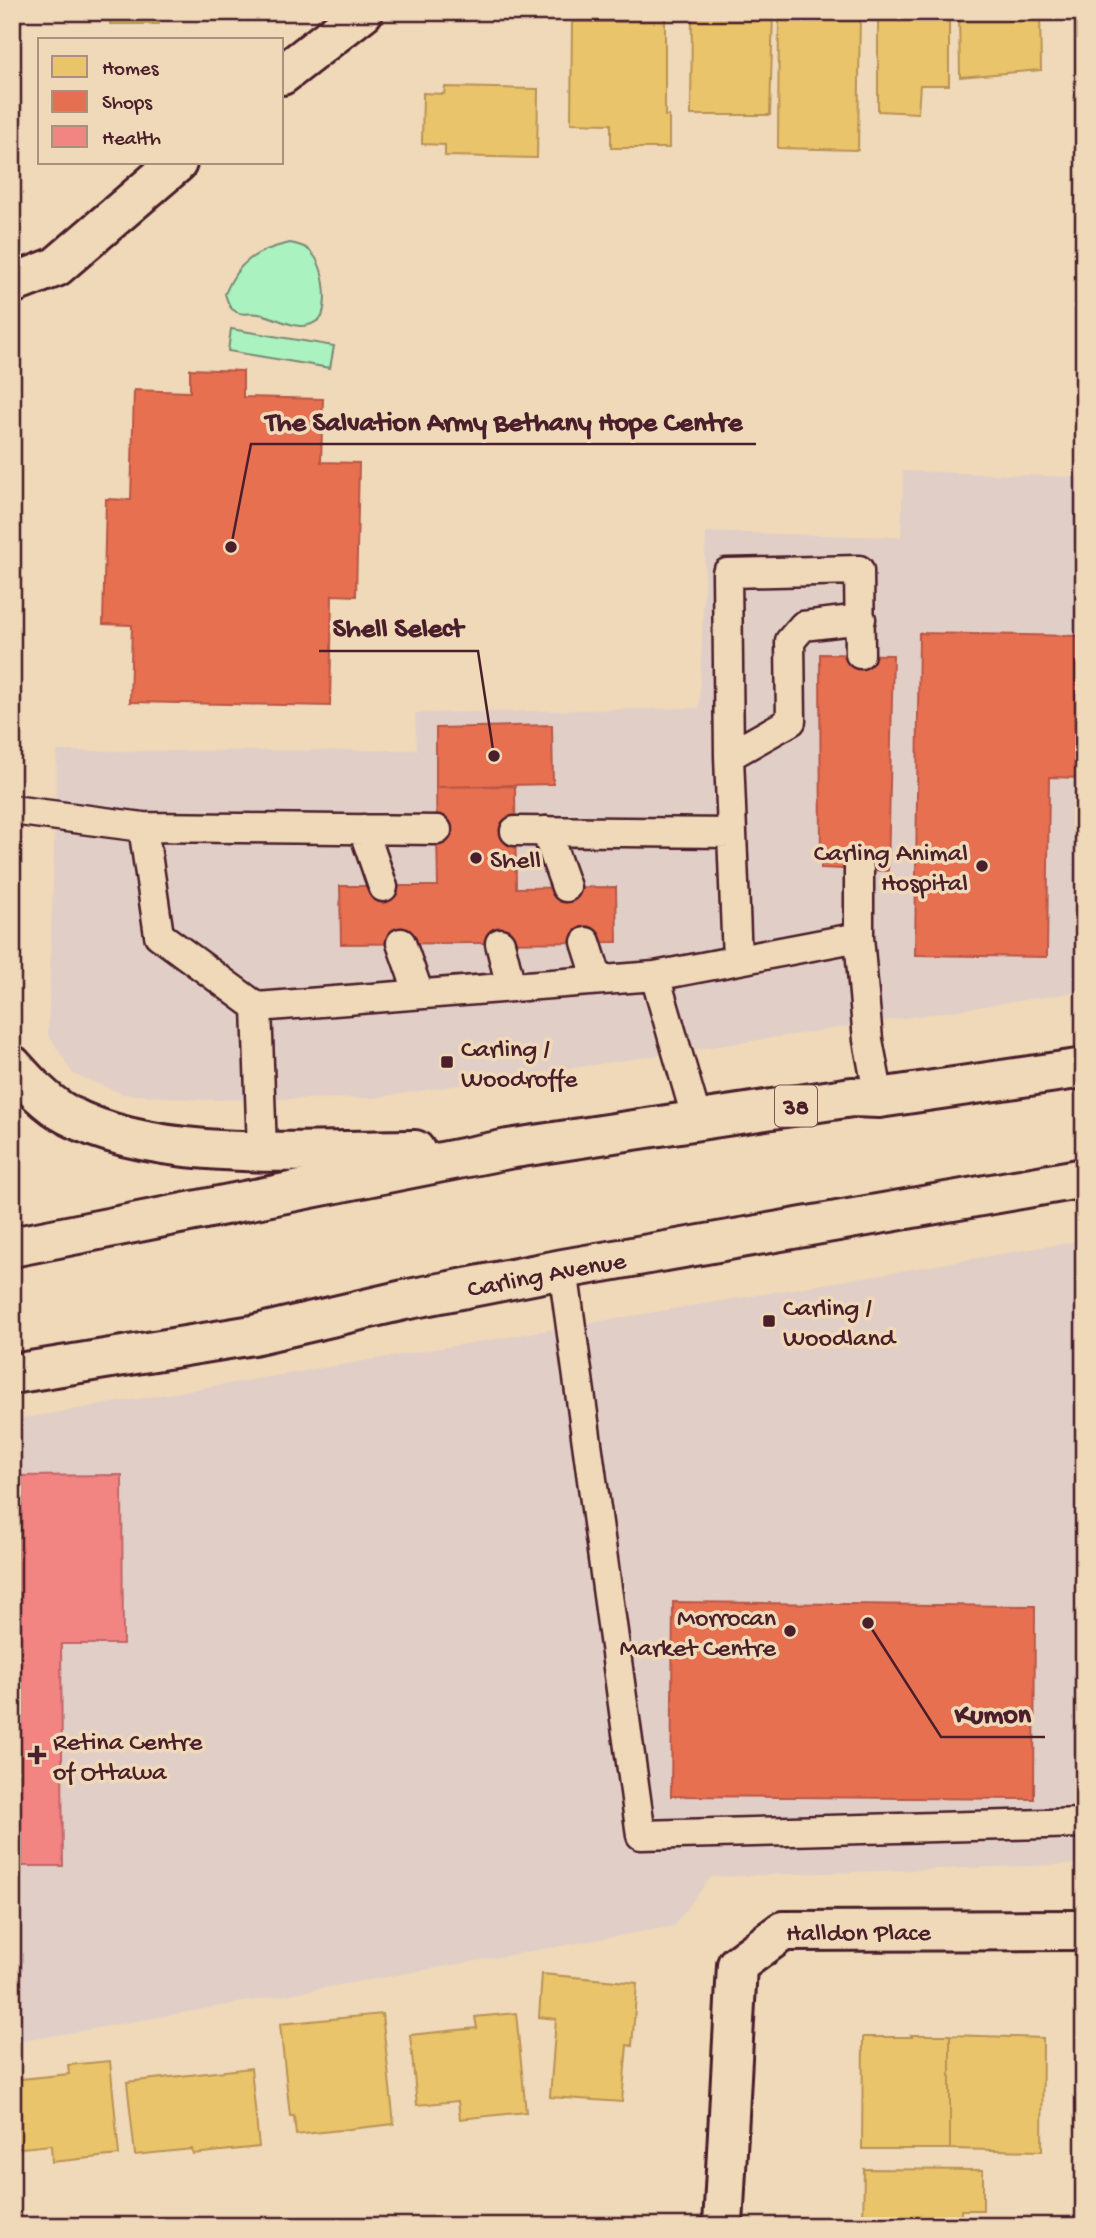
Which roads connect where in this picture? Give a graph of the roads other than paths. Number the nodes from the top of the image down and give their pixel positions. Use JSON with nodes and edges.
{"nodes":[{"id":1,"x":363,"y":12,"type":"edge"},
{"id":2,"x":284,"y":73,"type":"edge"},
{"id":3,"x":176,"y":164,"type":"edge"},
{"id":4,"x":12,"y":284,"type":"edge"},
{"id":5,"x":861,"y":619,"type":"junction"},
{"id":6,"x":860,"y":654,"type":"dead end"},
{"id":7,"x":729,"y":755,"type":"junction"},
{"id":8,"x":12,"y":810,"type":"edge"},
{"id":9,"x":143,"y":827,"type":"junction"},
{"id":10,"x":363,"y":829,"type":"junction"},
{"id":11,"x":437,"y":830,"type":"dead end"},
{"id":12,"x":515,"y":831,"type":"dead end"},
{"id":13,"x":546,"y":831,"type":"junction"},
{"id":14,"x":732,"y":833,"type":"junction"},
{"id":15,"x":859,"y":869,"type":"dead end"},
{"id":16,"x":383,"y":887,"type":"dead end"},
{"id":17,"x":566,"y":887,"type":"dead end"},
{"id":18,"x":859,"y":937,"type":"junction"},
{"id":19,"x":586,"y":942,"type":"dead end"},
{"id":20,"x":401,"y":943,"type":"dead end"},
{"id":21,"x":500,"y":943,"type":"dead end"},
{"id":22,"x":737,"y":960,"type":"junction"},
{"id":23,"x":655,"y":976,"type":"junction"},
{"id":24,"x":598,"y":980,"type":"junction"},
{"id":25,"x":510,"y":988,"type":"junction"},
{"id":26,"x":419,"y":994,"type":"junction"},
{"id":27,"x":257,"y":1007,"type":"junction"},
{"id":28,"x":12,"y":1066,"type":"edge"},
{"id":29,"x":1084,"y":1068,"type":"edge"},
{"id":30,"x":879,"y":1098,"type":"junction"},
{"id":31,"x":697,"y":1120,"type":"junction"},
{"id":32,"x":508,"y":1149,"type":"junction"},
{"id":33,"x":262,"y":1151,"type":"junction"},
{"id":34,"x":1084,"y":1178,"type":"edge"},
{"id":35,"x":12,"y":1247,"type":"edge"},
{"id":36,"x":563,"y":1269,"type":"junction"},
{"id":37,"x":12,"y":1374,"type":"edge"},
{"id":38,"x":1084,"y":1823,"type":"edge"},
{"id":39,"x":1084,"y":1930,"type":"edge"},
{"id":40,"x":723,"y":2226,"type":"edge"}],
"edges":[{"from":1,"to":2,"type":"main road"},
{"from":3,"to":4,"type":"main road"},
{"from":5,"to":6,"type":"lane"},
{"from":5,"to":7,"type":"lane"},
{"from":5,"to":7,"type":"lane"},
{"from":7,"to":14,"type":"lane"},
{"from":8,"to":9,"type":"lane"},
{"from":9,"to":10,"type":"lane"},
{"from":9,"to":27,"type":"lane"},
{"from":10,"to":11,"type":"lane"},
{"from":10,"to":16,"type":"lane"},
{"from":12,"to":13,"type":"lane"},
{"from":13,"to":14,"type":"lane"},
{"from":13,"to":17,"type":"lane"},
{"from":14,"to":22,"type":"lane"},
{"from":15,"to":18,"type":"lane"},
{"from":18,"to":22,"type":"lane"},
{"from":18,"to":30,"type":"lane"},
{"from":19,"to":24,"type":"lane"},
{"from":20,"to":26,"type":"lane"},
{"from":21,"to":25,"type":"lane"},
{"from":22,"to":23,"type":"lane"},
{"from":23,"to":24,"type":"lane"},
{"from":23,"to":31,"type":"lane"},
{"from":24,"to":25,"type":"lane"},
{"from":25,"to":26,"type":"lane"},
{"from":26,"to":27,"type":"lane"},
{"from":27,"to":33,"type":"lane"},
{"from":28,"to":33,"type":"main road"},
{"from":29,"to":30,"type":"main road","number":"38"},
{"from":30,"to":31,"type":"main road","number":"38"},
{"from":31,"to":32,"type":"main road","number":"38"},
{"from":32,"to":33,"type":"main road"},
{"from":32,"to":35,"type":"main road","number":"38"},
{"from":34,"to":36,"type":"main road","name":"Carling Avenue"},
{"from":36,"to":37,"type":"main road","name":"Carling Avenue"},
{"from":36,"to":38,"type":"lane"},
{"from":39,"to":40,"type":"main road","name":"Halldon Place"}]}
